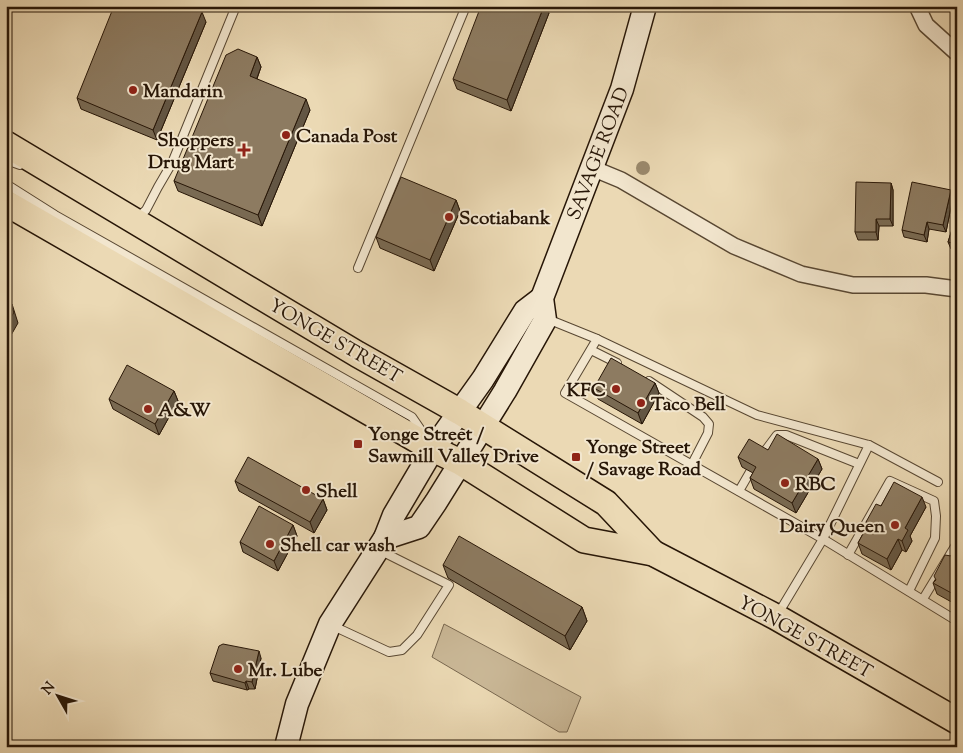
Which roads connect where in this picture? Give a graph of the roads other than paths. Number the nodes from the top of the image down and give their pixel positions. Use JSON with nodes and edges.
{"nodes":[{"id":1,"x":236,"y":6,"type":"edge"},
{"id":2,"x":466,"y":6,"type":"edge"},
{"id":3,"x":645,"y":6,"type":"edge"},
{"id":4,"x":917,"y":6,"type":"edge"},
{"id":5,"x":957,"y":53,"type":"edge"},
{"id":6,"x":6,"y":144,"type":"edge"},
{"id":7,"x":6,"y":160,"type":"edge"},
{"id":8,"x":25,"y":167,"type":"dead end"},
{"id":9,"x":592,"y":168,"type":"junction"},
{"id":10,"x":34,"y":170,"type":"dead end"},
{"id":11,"x":72,"y":182,"type":"junction"},
{"id":12,"x":6,"y":184,"type":"edge"},
{"id":13,"x":6,"y":203,"type":"edge"},
{"id":14,"x":134,"y":220,"type":"junction"},
{"id":15,"x":358,"y":268,"type":"dead end"},
{"id":16,"x":957,"y":289,"type":"edge"},
{"id":17,"x":542,"y":298,"type":"junction"},
{"id":18,"x":545,"y":320,"type":"junction"},
{"id":19,"x":597,"y":339,"type":"junction"},
{"id":20,"x":591,"y":350,"type":"junction"},
{"id":21,"x":628,"y":369,"type":"edge"},
{"id":22,"x":643,"y":378,"type":"edge"},
{"id":23,"x":460,"y":412,"type":"junction"},
{"id":24,"x":483,"y":426,"type":"junction"},
{"id":25,"x":868,"y":445,"type":"junction"},
{"id":26,"x":433,"y":449,"type":"junction"},
{"id":27,"x":762,"y":455,"type":"edge"},
{"id":28,"x":460,"y":462,"type":"junction"},
{"id":29,"x":692,"y":464,"type":"junction"},
{"id":30,"x":859,"y":464,"type":"junction"},
{"id":31,"x":750,"y":472,"type":"edge"},
{"id":32,"x":938,"y":482,"type":"dead end"},
{"id":33,"x":739,"y":491,"type":"junction"},
{"id":34,"x":823,"y":539,"type":"junction"},
{"id":35,"x":957,"y":543,"type":"edge"},
{"id":36,"x":381,"y":544,"type":"junction"},
{"id":37,"x":653,"y":553,"type":"junction"},
{"id":38,"x":848,"y":555,"type":"junction"},
{"id":39,"x":909,"y":591,"type":"junction"},
{"id":40,"x":923,"y":599,"type":"junction"},
{"id":41,"x":776,"y":618,"type":"junction"},
{"id":42,"x":957,"y":620,"type":"edge"},
{"id":43,"x":330,"y":624,"type":"junction"},
{"id":44,"x":957,"y":721,"type":"edge"},
{"id":45,"x":286,"y":747,"type":"edge"}],
"edges":[{"from":1,"to":14,"type":"lane"},
{"from":2,"to":15,"type":"lane"},
{"from":3,"to":9,"type":"street","name":"SAVAGE ROAD"},
{"from":4,"to":5,"type":"street"},
{"from":6,"to":11,"type":"main road","name":"YONGE STREET"},
{"from":7,"to":8,"type":"lane"},
{"from":9,"to":16,"type":"street"},
{"from":9,"to":17,"type":"street","name":"SAVAGE ROAD"},
{"from":10,"to":11,"type":"lane"},
{"from":11,"to":14,"type":"main road","name":"YONGE STREET"},
{"from":12,"to":26,"type":"lane"},
{"from":13,"to":26,"type":"main road","name":"YONGE STREET"},
{"from":14,"to":23,"type":"main road","name":"YONGE STREET"},
{"from":17,"to":18,"type":"street","name":"SAVAGE ROAD"},
{"from":17,"to":23,"type":"street","name":"SAVAGE ROAD"},
{"from":18,"to":19,"type":"lane"},
{"from":18,"to":24,"type":"street"},
{"from":19,"to":20,"type":"lane"},
{"from":19,"to":25,"type":"lane"},
{"from":20,"to":21,"type":"lane"},
{"from":20,"to":29,"type":"lane"},
{"from":22,"to":29,"type":"lane"},
{"from":23,"to":24,"type":"main road","name":"YONGE STREET"},
{"from":23,"to":26,"type":"street","name":"SAVAGE ROAD"},
{"from":24,"to":28,"type":"street"},
{"from":24,"to":37,"type":"main road","name":"YONGE STREET"},
{"from":25,"to":30,"type":"lane"},
{"from":25,"to":32,"type":"lane"},
{"from":26,"to":28,"type":"main road","name":"YONGE STREET"},
{"from":26,"to":36,"type":"street","name":"SAVAGE ROAD"},
{"from":27,"to":30,"type":"lane"},
{"from":28,"to":36,"type":"street"},
{"from":28,"to":37,"type":"main road","name":"YONGE STREET"},
{"from":29,"to":33,"type":"lane"},
{"from":30,"to":34,"type":"lane"},
{"from":31,"to":33,"type":"lane"},
{"from":33,"to":34,"type":"lane"},
{"from":34,"to":38,"type":"lane"},
{"from":34,"to":41,"type":"lane"},
{"from":35,"to":40,"type":"lane"},
{"from":36,"to":43,"type":"street","name":"SAVAGE ROAD"},
{"from":36,"to":43,"type":"lane"},
{"from":37,"to":41,"type":"main road","name":"YONGE STREET"},
{"from":38,"to":39,"type":"lane"},
{"from":38,"to":39,"type":"lane"},
{"from":39,"to":40,"type":"lane"},
{"from":40,"to":42,"type":"lane"},
{"from":41,"to":44,"type":"main road","name":"YONGE STREET"},
{"from":43,"to":45,"type":"street","name":"SAVAGE ROAD"}]}
